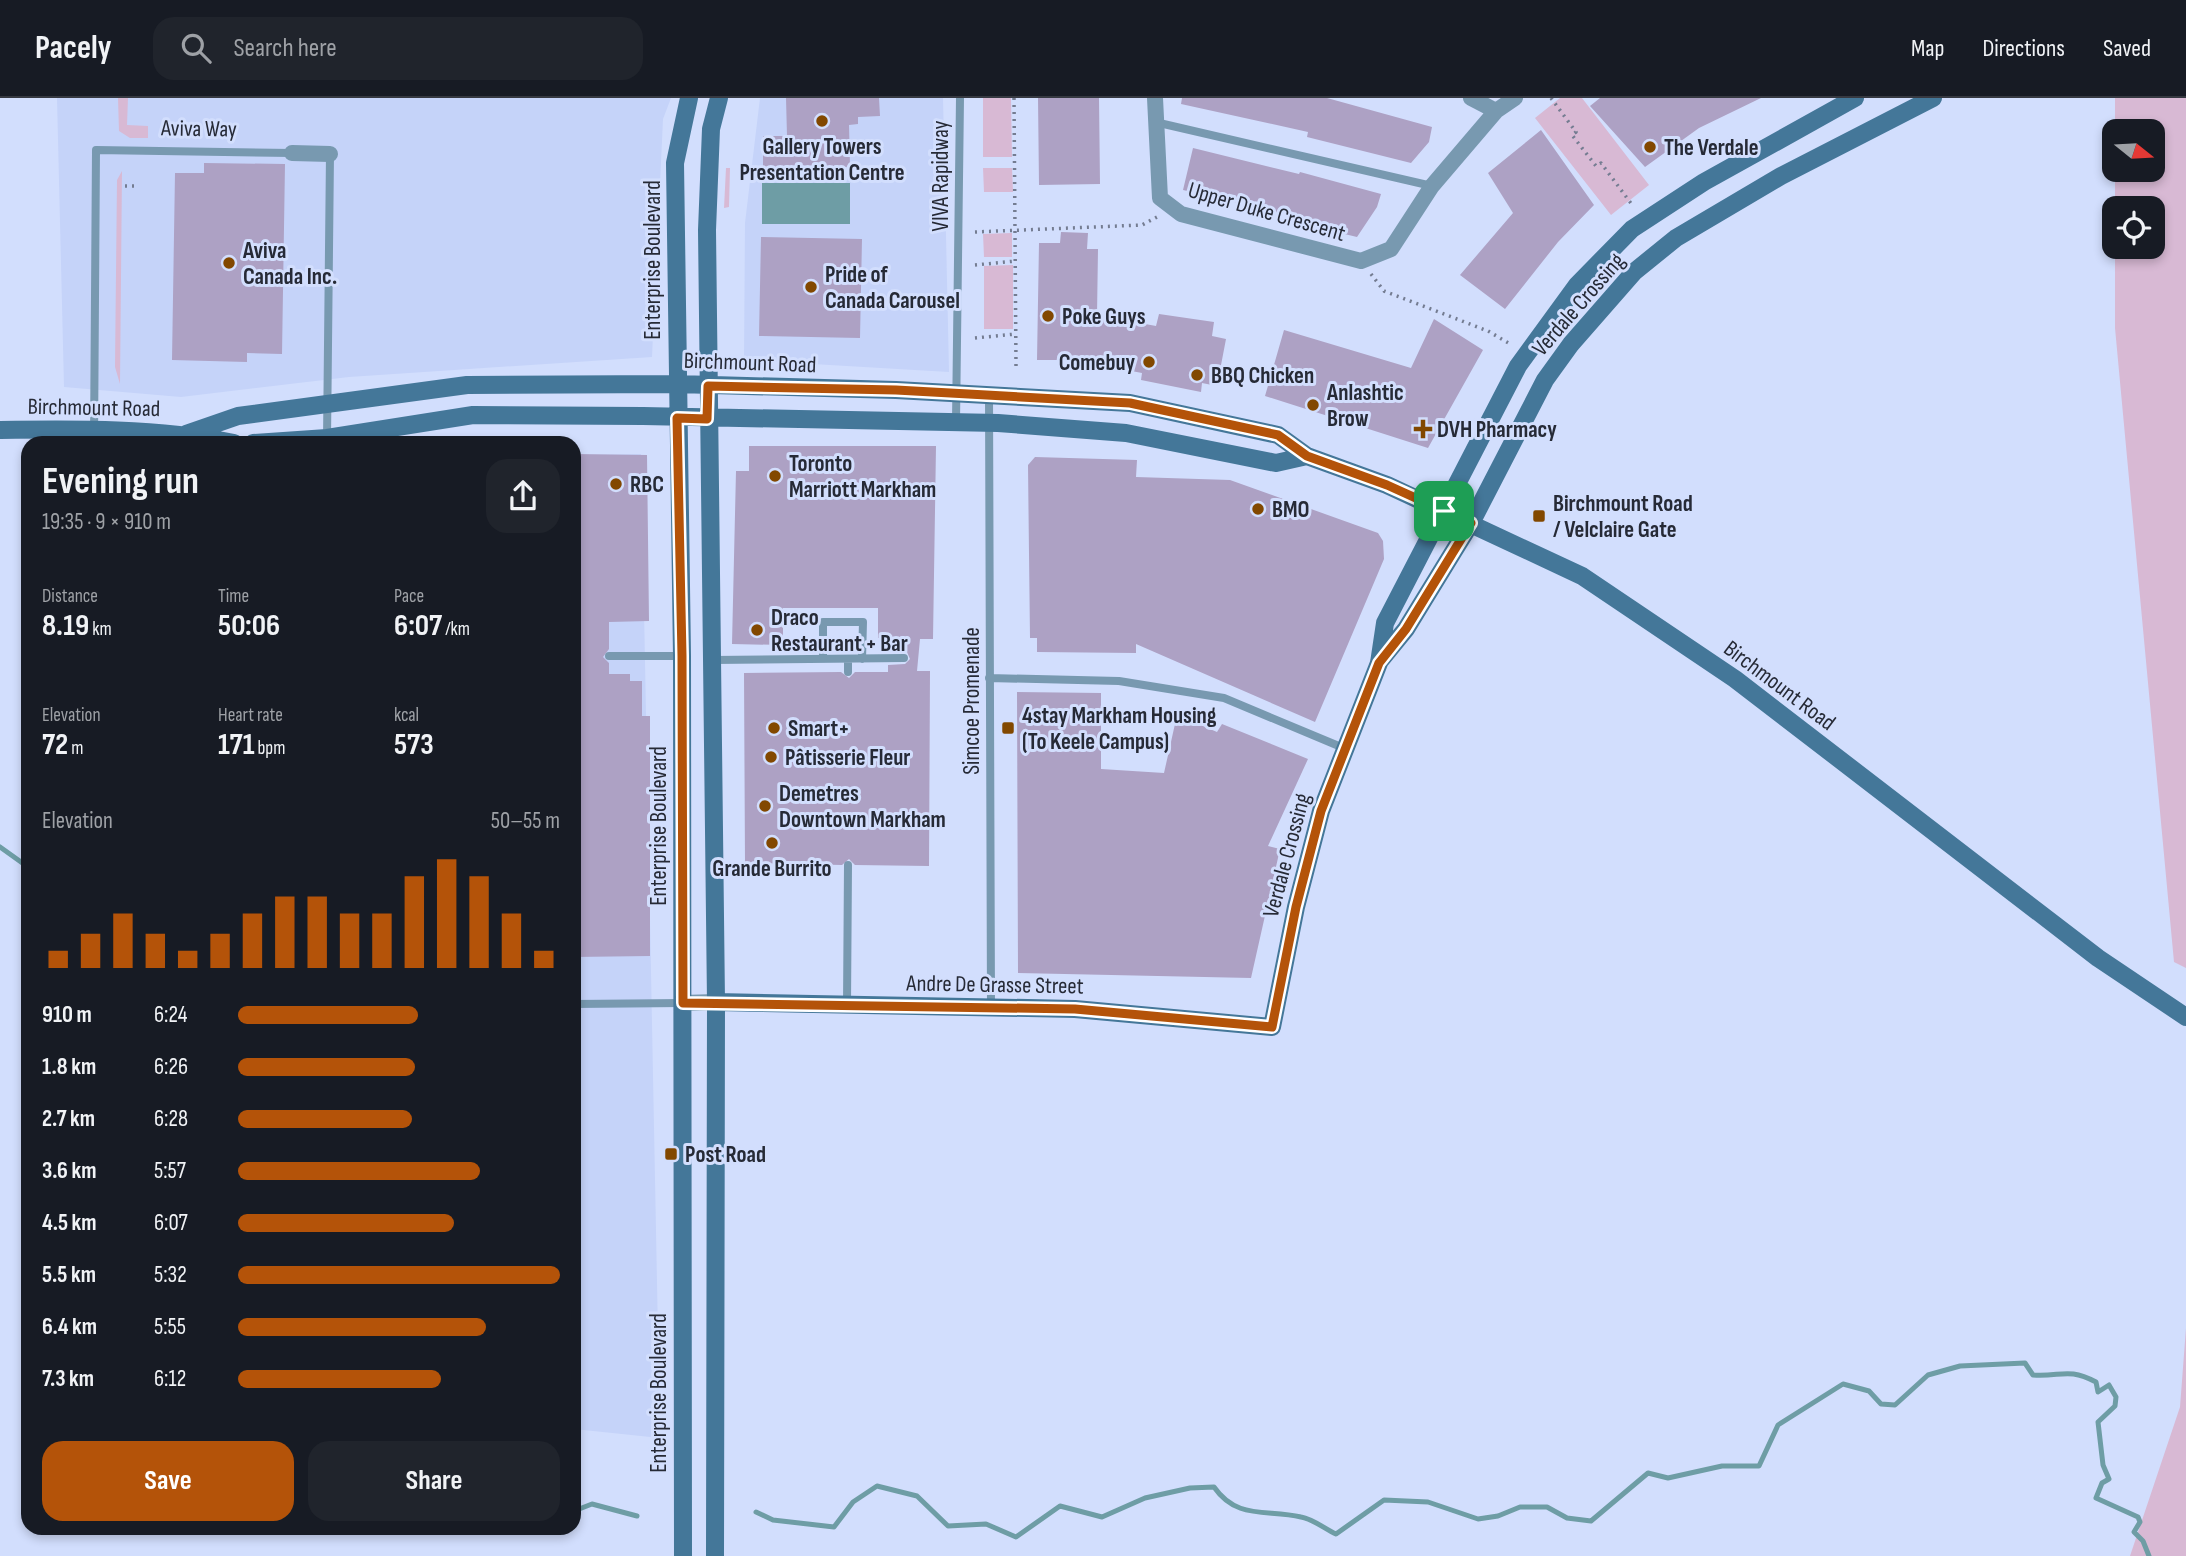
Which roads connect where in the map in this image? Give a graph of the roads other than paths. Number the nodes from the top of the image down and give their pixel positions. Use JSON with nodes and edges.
{"nodes":[{"id":1,"x":689,"y":98,"type":"edge"},
{"id":2,"x":719,"y":98,"type":"edge"},
{"id":3,"x":960,"y":98,"type":"edge"},
{"id":4,"x":1155,"y":98,"type":"edge"},
{"id":5,"x":1471,"y":98,"type":"edge"},
{"id":6,"x":1515,"y":98,"type":"edge"},
{"id":7,"x":1855,"y":98,"type":"edge"},
{"id":8,"x":1933,"y":98,"type":"edge"},
{"id":9,"x":1496,"y":111,"type":"junction"},
{"id":10,"x":1155,"y":122,"type":"junction"},
{"id":11,"x":292,"y":153,"type":"joint"},
{"id":12,"x":330,"y":154,"type":"joint"},
{"id":13,"x":1432,"y":186,"type":"junction"},
{"id":14,"x":677,"y":384,"type":"junction"},
{"id":15,"x":708,"y":386,"type":"junction"},
{"id":16,"x":957,"y":393,"type":"junction"},
{"id":17,"x":989,"y":394,"type":"junction"},
{"id":18,"x":328,"y":403,"type":"junction"},
{"id":19,"x":677,"y":418,"type":"junction"},
{"id":20,"x":707,"y":419,"type":"junction"},
{"id":21,"x":956,"y":422,"type":"junction"},
{"id":22,"x":991,"y":423,"type":"junction"},
{"id":23,"x":0,"y":430,"type":"edge"},
{"id":24,"x":186,"y":434,"type":"junction"},
{"id":25,"x":94,"y":436,"type":"edge"},
{"id":26,"x":197,"y":436,"type":"edge"},
{"id":27,"x":327,"y":436,"type":"edge"},
{"id":28,"x":355,"y":436,"type":"edge"},
{"id":29,"x":1307,"y":456,"type":"junction"},
{"id":30,"x":1444,"y":511,"type":"junction"},
{"id":31,"x":1471,"y":523,"type":"junction"},
{"id":32,"x":609,"y":656,"type":"dead end"},
{"id":33,"x":682,"y":656,"type":"junction"},
{"id":34,"x":823,"y":659,"type":"junction"},
{"id":35,"x":848,"y":659,"type":"junction"},
{"id":36,"x":862,"y":659,"type":"junction"},
{"id":37,"x":904,"y":659,"type":"dead end"},
{"id":38,"x":710,"y":660,"type":"junction"},
{"id":39,"x":1379,"y":663,"type":"junction"},
{"id":40,"x":848,"y":672,"type":"dead end"},
{"id":41,"x":989,"y":678,"type":"junction"},
{"id":42,"x":1346,"y":748,"type":"junction"},
{"id":43,"x":848,"y":864,"type":"dead end"},
{"id":44,"x":716,"y":1002,"type":"junction"},
{"id":45,"x":683,"y":1003,"type":"junction"},
{"id":46,"x":581,"y":1004,"type":"edge"},
{"id":47,"x":847,"y":1005,"type":"junction"},
{"id":48,"x":991,"y":1008,"type":"junction"},
{"id":49,"x":2186,"y":1017,"type":"edge"},
{"id":50,"x":1272,"y":1027,"type":"joint"},
{"id":51,"x":683,"y":1556,"type":"edge"},
{"id":52,"x":715,"y":1556,"type":"edge"}],
"edges":[{"from":1,"to":14,"type":"main road","name":"Enterprise Boulevard"},
{"from":2,"to":15,"type":"main road"},
{"from":3,"to":16,"type":"lane","name":"VIVA Rapidway"},
{"from":4,"to":10,"type":"street","name":"Upper Duke Crescent"},
{"from":5,"to":9,"type":"street"},
{"from":6,"to":9,"type":"street","name":"Upper Duke Crescent"},
{"from":7,"to":30,"type":"main road","name":"Verdale Crossing"},
{"from":8,"to":31,"type":"main road","name":"Verdale Crossing"},
{"from":9,"to":13,"type":"street","name":"Upper Duke Crescent"},
{"from":10,"to":13,"type":"lane"},
{"from":10,"to":13,"type":"street","name":"Upper Duke Crescent"},
{"from":11,"to":12,"type":"street","name":"Aviva Way"},
{"from":11,"to":25,"type":"lane","name":"Aviva Way"},
{"from":12,"to":18,"type":"lane","name":"Aviva Way"},
{"from":14,"to":15,"type":"main road","name":"Birchmount Road"},
{"from":14,"to":18,"type":"main road","name":"Birchmount Road"},
{"from":14,"to":19,"type":"main road","name":"Enterprise Boulevard"},
{"from":15,"to":16,"type":"main road","name":"Birchmount Road"},
{"from":15,"to":20,"type":"main road"},
{"from":16,"to":17,"type":"main road","name":"Birchmount Road"},
{"from":16,"to":21,"type":"lane","name":"VIVA Rapidway"},
{"from":17,"to":22,"type":"lane","name":"Simcoe Promenade"},
{"from":17,"to":29,"type":"main road","name":"Birchmount Road"},
{"from":18,"to":24,"type":"main road","name":"Birchmount Road"},
{"from":18,"to":27,"type":"lane","name":"Aviva Way"},
{"from":19,"to":20,"type":"main road"},
{"from":19,"to":28,"type":"main road"},
{"from":19,"to":33,"type":"main road","name":"Enterprise Boulevard"},
{"from":20,"to":21,"type":"main road"},
{"from":20,"to":38,"type":"main road"},
{"from":21,"to":22,"type":"main road"},
{"from":22,"to":29,"type":"main road"},
{"from":22,"to":41,"type":"lane","name":"Simcoe Promenade"},
{"from":23,"to":25,"type":"main road","name":"Birchmount Road"},
{"from":24,"to":25,"type":"main road","name":"Birchmount Road"},
{"from":24,"to":26,"type":"main road","name":"Birchmount Road"},
{"from":29,"to":30,"type":"main road","name":"Birchmount Road"},
{"from":30,"to":31,"type":"main road","name":"Birchmount Road"},
{"from":30,"to":39,"type":"main road","name":"Verdale Crossing"},
{"from":31,"to":39,"type":"main road","name":"Verdale Crossing"},
{"from":31,"to":49,"type":"main road","name":"Birchmount Road"},
{"from":32,"to":33,"type":"lane"},
{"from":33,"to":45,"type":"main road","name":"Enterprise Boulevard"},
{"from":34,"to":35,"type":"lane"},
{"from":34,"to":36,"type":"lane"},
{"from":34,"to":38,"type":"lane"},
{"from":35,"to":36,"type":"lane"},
{"from":35,"to":40,"type":"lane"},
{"from":36,"to":37,"type":"lane"},
{"from":38,"to":44,"type":"main road"},
{"from":39,"to":42,"type":"main road","name":"Verdale Crossing"},
{"from":41,"to":42,"type":"lane"},
{"from":41,"to":48,"type":"lane","name":"Simcoe Promenade"},
{"from":42,"to":50,"type":"main road","name":"Verdale Crossing"},
{"from":43,"to":47,"type":"lane"},
{"from":44,"to":45,"type":"street"},
{"from":44,"to":47,"type":"main road","name":"Andre De Grasse Street"},
{"from":44,"to":52,"type":"main road"},
{"from":45,"to":46,"type":"lane"},
{"from":45,"to":51,"type":"main road","name":"Enterprise Boulevard"},
{"from":47,"to":48,"type":"main road","name":"Andre De Grasse Street"},
{"from":48,"to":50,"type":"main road","name":"Andre De Grasse Street"}]}
